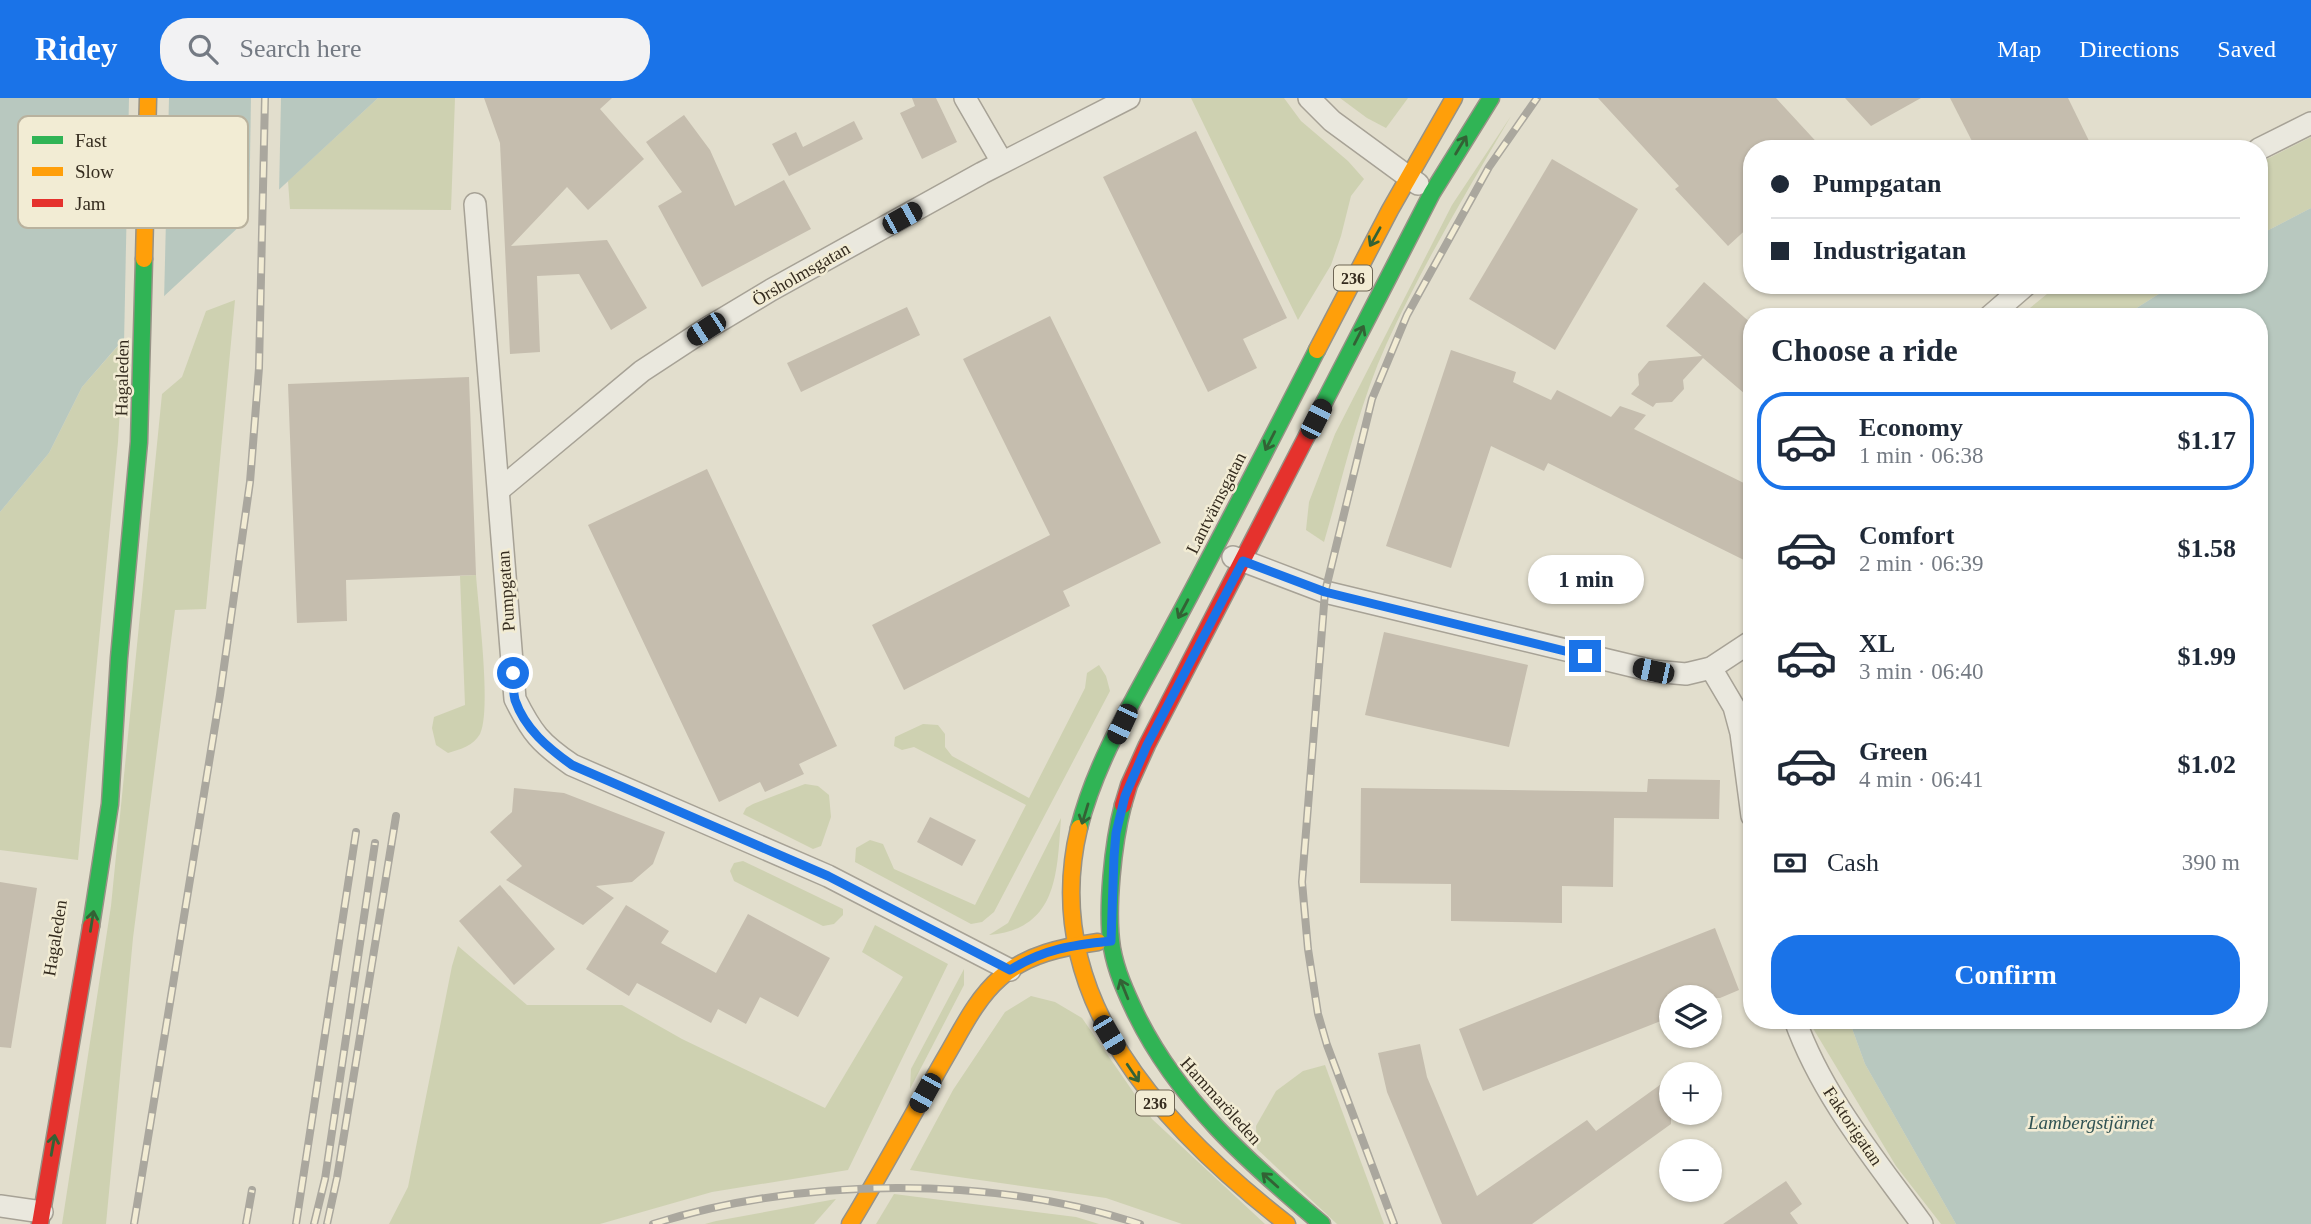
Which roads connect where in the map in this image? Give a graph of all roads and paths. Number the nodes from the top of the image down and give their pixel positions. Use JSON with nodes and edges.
{"nodes":[{"id":1,"x":148,"y":98,"type":"edge"},
{"id":2,"x":965,"y":98,"type":"edge"},
{"id":3,"x":1129,"y":98,"type":"edge"},
{"id":4,"x":1309,"y":98,"type":"edge"},
{"id":5,"x":1454,"y":98,"type":"edge"},
{"id":6,"x":1491,"y":98,"type":"edge"},
{"id":7,"x":148,"y":116,"type":"edge"},
{"id":8,"x":2311,"y":123,"type":"edge"},
{"id":9,"x":2268,"y":144,"type":"edge"},
{"id":10,"x":1002,"y":162,"type":"junction"},
{"id":11,"x":1408,"y":177,"type":"junction"},
{"id":12,"x":1432,"y":193,"type":"junction"},
{"id":13,"x":475,"y":204,"type":"dead end"},
{"id":14,"x":145,"y":228,"type":"edge"},
{"id":15,"x":2016,"y":294,"type":"edge"},
{"id":16,"x":1999,"y":308,"type":"edge"},
{"id":17,"x":499,"y":490,"type":"junction"},
{"id":18,"x":1214,"y":549,"type":"junction"},
{"id":19,"x":1243,"y":561,"type":"junction"},
{"id":20,"x":1743,"y":647,"type":"edge"},
{"id":21,"x":1711,"y":668,"type":"junction"},
{"id":22,"x":1743,"y":748,"type":"edge"},
{"id":23,"x":1111,"y":941,"type":"junction"},
{"id":24,"x":1076,"y":944,"type":"junction"},
{"id":25,"x":1010,"y":970,"type":"junction"},
{"id":26,"x":1798,"y":1029,"type":"edge"},
{"id":27,"x":0,"y":1206,"type":"edge"},
{"id":28,"x":33,"y":1217,"type":"edge"},
{"id":29,"x":850,"y":1224,"type":"edge"},
{"id":30,"x":1287,"y":1224,"type":"edge"},
{"id":31,"x":1322,"y":1224,"type":"edge"},
{"id":32,"x":1923,"y":1224,"type":"edge"}],
"edges":[{"from":1,"to":7,"type":"main road","name":"Hagaleden"},
{"from":2,"to":10,"type":"street"},
{"from":3,"to":10,"type":"street","name":"Örsholmsgatan"},
{"from":4,"to":11,"type":"street"},
{"from":5,"to":11,"type":"main road","name":"Lantvärnsgatan","number":"236"},
{"from":12,"to":6,"type":"main road","number":"236","one_way":true},
{"from":8,"to":9,"type":"street"},
{"from":10,"to":17,"type":"street","name":"Örsholmsgatan"},
{"from":11,"to":12,"type":"street"},
{"from":11,"to":18,"type":"main road","name":"Lantvärnsgatan","number":"236","one_way":true},
{"from":19,"to":12,"type":"main road","number":"236","one_way":true},
{"from":13,"to":17,"type":"street","name":"Pumpgatan"},
{"from":14,"to":28,"type":"main road","name":"Hagaleden"},
{"from":15,"to":16,"type":"street"},
{"from":17,"to":25,"type":"street","name":"Pumpgatan"},
{"from":18,"to":19,"type":"street"},
{"from":18,"to":24,"type":"main road","name":"Lantvärnsgatan","number":"236","one_way":true},
{"from":19,"to":21,"type":"street"},
{"from":19,"to":23,"type":"main road","number":"236"},
{"from":20,"to":21,"type":"street"},
{"from":21,"to":22,"type":"street"},
{"from":23,"to":24,"type":"main road"},
{"from":31,"to":23,"type":"main road","name":"Hammaröleden","number":"236","one_way":true},
{"from":24,"to":25,"type":"main road"},
{"from":24,"to":30,"type":"main road","number":"236","one_way":true},
{"from":25,"to":29,"type":"main road"},
{"from":26,"to":32,"type":"street","name":"Faktorigatan"},
{"from":27,"to":28,"type":"street"}]}
